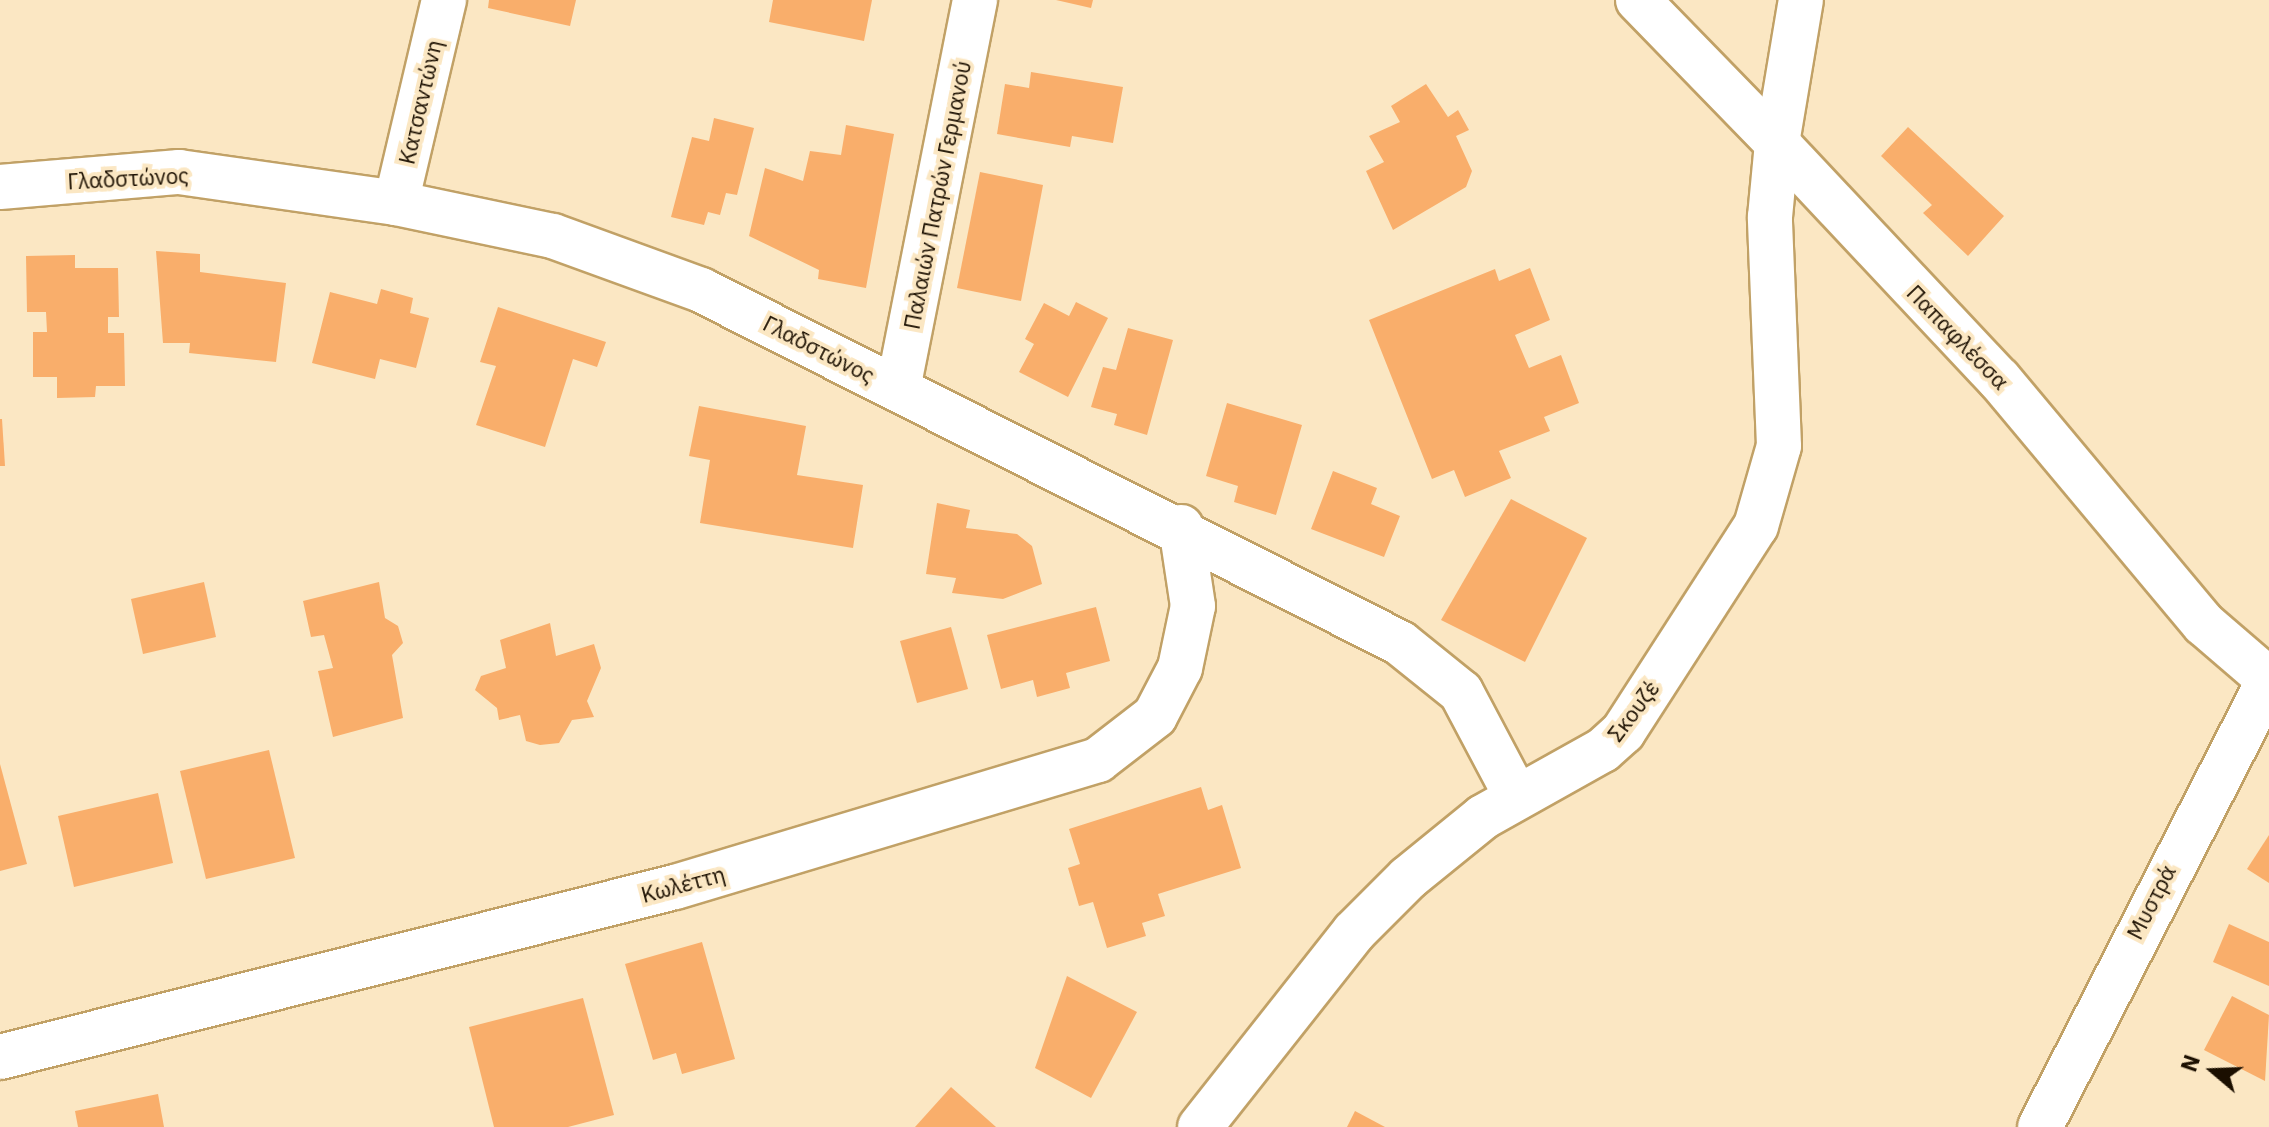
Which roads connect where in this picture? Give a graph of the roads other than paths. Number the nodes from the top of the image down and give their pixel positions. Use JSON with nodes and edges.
{"nodes":[{"id":1,"x":444,"y":0,"type":"edge"},
{"id":2,"x":975,"y":0,"type":"edge"},
{"id":3,"x":1638,"y":0,"type":"edge"},
{"id":4,"x":1801,"y":0,"type":"edge"},
{"id":5,"x":1777,"y":143,"type":"junction"},
{"id":6,"x":0,"y":187,"type":"edge"},
{"id":7,"x":396,"y":203,"type":"junction"},
{"id":8,"x":898,"y":389,"type":"junction"},
{"id":9,"x":1181,"y":527,"type":"junction"},
{"id":10,"x":2269,"y":680,"type":"edge"},
{"id":11,"x":1516,"y":796,"type":"junction"},
{"id":12,"x":0,"y":1057,"type":"edge"},
{"id":13,"x":1200,"y":1127,"type":"edge"},
{"id":14,"x":2040,"y":1127,"type":"edge"}],
"edges":[{"from":1,"to":7,"type":"street","name":"Κατσαντώνη"},
{"from":2,"to":8,"type":"street","name":"Παλαιών Πατρών Γερμανού"},
{"from":3,"to":5,"type":"street","name":"Παπαφλέσσα"},
{"from":4,"to":5,"type":"street","name":"Σκουζέ"},
{"from":5,"to":10,"type":"street","name":"Παπαφλέσσα"},
{"from":5,"to":11,"type":"street","name":"Σκουζέ"},
{"from":6,"to":7,"type":"street","name":"Γλαδστώνος"},
{"from":7,"to":8,"type":"street","name":"Γλαδστώνος"},
{"from":8,"to":9,"type":"street","name":"Γλαδστώνος"},
{"from":9,"to":11,"type":"street","name":"Γλαδστώνος"},
{"from":9,"to":12,"type":"street","name":"Κωλέττη"},
{"from":10,"to":14,"type":"street","name":"Μυστρά"},
{"from":11,"to":13,"type":"street","name":"Σκουζέ"}]}
